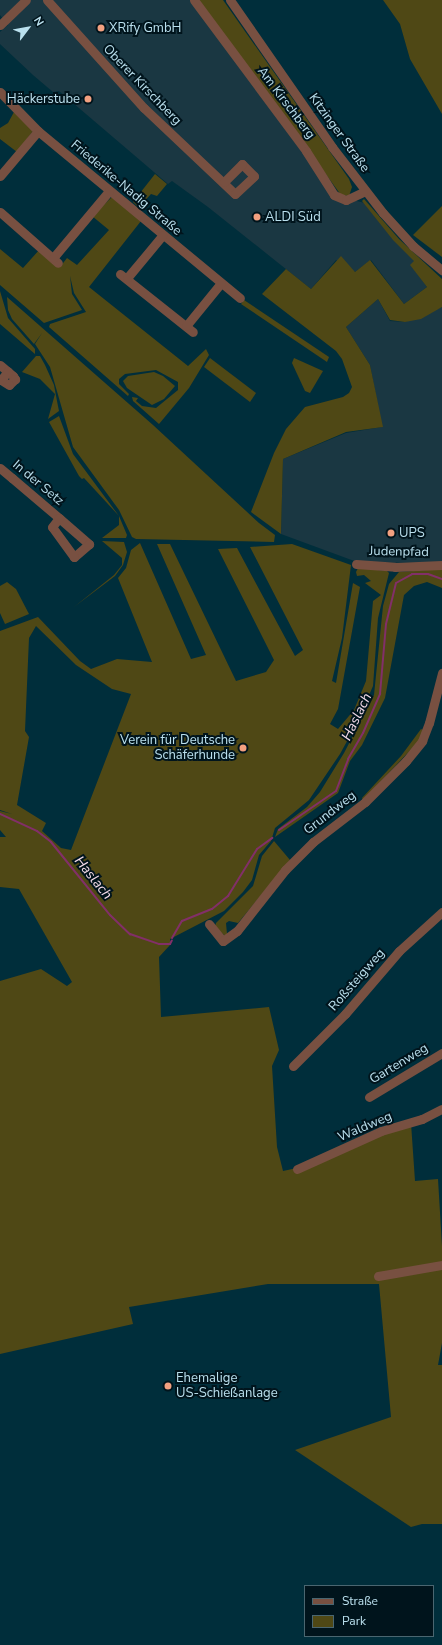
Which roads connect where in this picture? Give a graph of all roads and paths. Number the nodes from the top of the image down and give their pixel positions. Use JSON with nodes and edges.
{"nodes":[{"id":1,"x":26,"y":0,"type":"edge"},
{"id":2,"x":47,"y":0,"type":"edge"},
{"id":3,"x":194,"y":0,"type":"edge"},
{"id":4,"x":230,"y":0,"type":"edge"},
{"id":5,"x":1,"y":23,"type":"edge"},
{"id":6,"x":0,"y":92,"type":"edge"},
{"id":7,"x":38,"y":131,"type":"junction"},
{"id":8,"x":0,"y":176,"type":"edge"},
{"id":9,"x":224,"y":182,"type":"dead end"},
{"id":10,"x":109,"y":191,"type":"junction"},
{"id":11,"x":365,"y":191,"type":"junction"},
{"id":12,"x":0,"y":212,"type":"edge"},
{"id":13,"x":162,"y":236,"type":"junction"},
{"id":14,"x":442,"y":270,"type":"edge"},
{"id":15,"x":221,"y":283,"type":"junction"},
{"id":16,"x":240,"y":298,"type":"dead end"},
{"id":17,"x":0,"y":365,"type":"edge"},
{"id":18,"x":1,"y":380,"type":"edge"},
{"id":19,"x":0,"y":468,"type":"edge"},
{"id":20,"x":59,"y":518,"type":"dead end"},
{"id":21,"x":356,"y":564,"type":"dead end"},
{"id":22,"x":442,"y":565,"type":"edge"},
{"id":23,"x":442,"y":674,"type":"edge"},
{"id":24,"x":442,"y":912,"type":"edge"},
{"id":25,"x":210,"y":924,"type":"dead end"},
{"id":26,"x":442,"y":1053,"type":"edge"},
{"id":27,"x":293,"y":1066,"type":"dead end"},
{"id":28,"x":369,"y":1097,"type":"dead end"},
{"id":29,"x":442,"y":1109,"type":"edge"},
{"id":30,"x":297,"y":1169,"type":"dead end"},
{"id":31,"x":442,"y":1265,"type":"edge"},
{"id":32,"x":378,"y":1276,"type":"dead end"}],
"edges":[{"from":1,"to":5,"type":"street"},
{"from":2,"to":9,"type":"street","name":"Oberer Kirschberg"},
{"from":3,"to":11,"type":"street","name":"Am Kirschberg"},
{"from":4,"to":11,"type":"street","name":"Kitzinger Straße"},
{"from":6,"to":7,"type":"street","name":"Friederike-Nadig Straße"},
{"from":7,"to":8,"type":"street"},
{"from":7,"to":10,"type":"street","name":"Friederike-Nadig Straße"},
{"from":10,"to":12,"type":"street"},
{"from":10,"to":13,"type":"street","name":"Friederike-Nadig Straße"},
{"from":11,"to":14,"type":"street","name":"Kitzinger Straße"},
{"from":13,"to":15,"type":"street","name":"Friederike-Nadig Straße"},
{"from":13,"to":15,"type":"street"},
{"from":15,"to":16,"type":"street","name":"Friederike-Nadig Straße"},
{"from":17,"to":18,"type":"street"},
{"from":19,"to":20,"type":"street","name":"In der Setz"},
{"from":21,"to":22,"type":"street","name":"Judenpfad"},
{"from":23,"to":25,"type":"street","name":"Grundweg"},
{"from":24,"to":27,"type":"street","name":"Roßsteigweg"},
{"from":26,"to":28,"type":"street","name":"Gartenweg"},
{"from":29,"to":30,"type":"street","name":"Waldweg"},
{"from":31,"to":32,"type":"street"}]}
